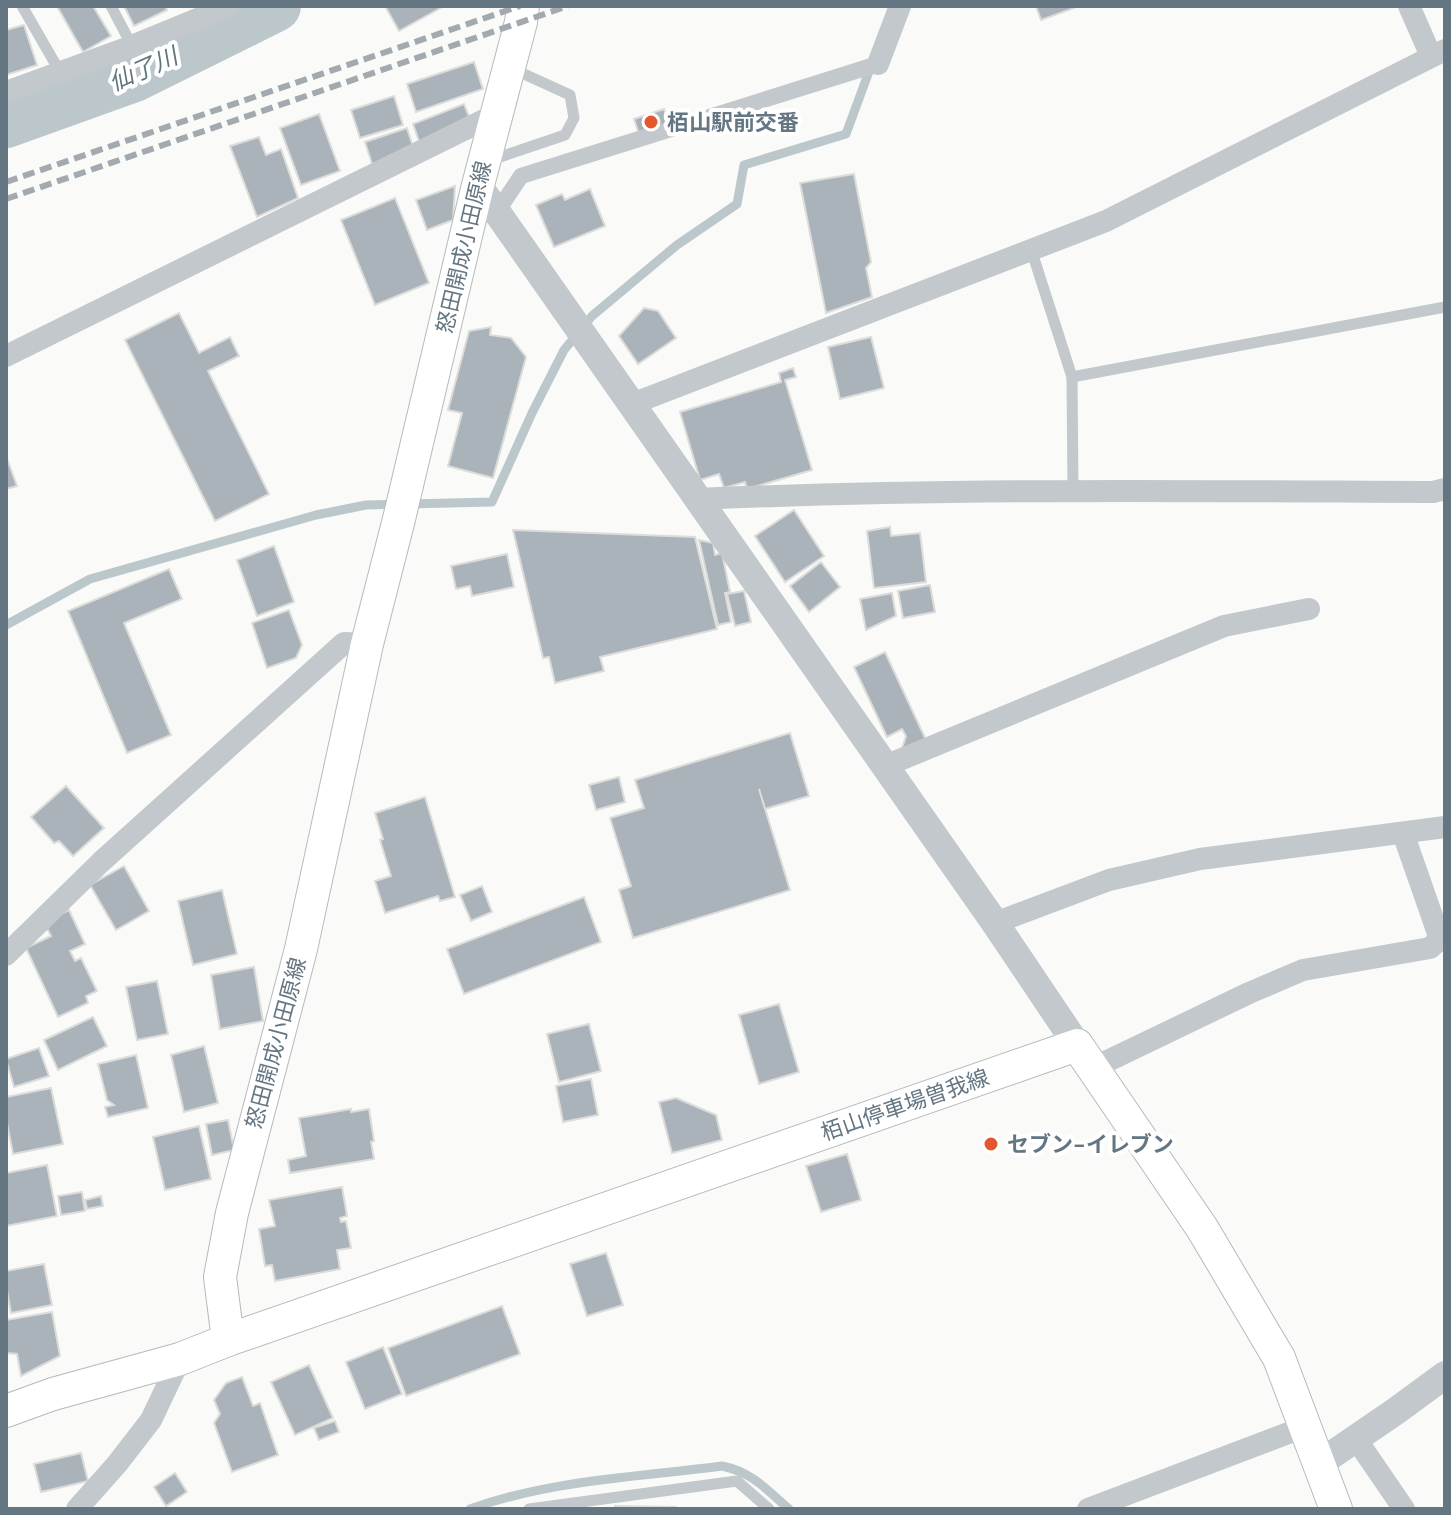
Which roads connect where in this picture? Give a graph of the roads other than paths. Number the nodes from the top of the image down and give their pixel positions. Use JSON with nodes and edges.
{"nodes":[{"id":1,"x":22,"y":6,"type":"edge"},
{"id":2,"x":111,"y":6,"type":"edge"},
{"id":3,"x":229,"y":6,"type":"edge"},
{"id":4,"x":523,"y":6,"type":"edge"},
{"id":5,"x":900,"y":6,"type":"edge"},
{"id":6,"x":1409,"y":6,"type":"edge"},
{"id":7,"x":132,"y":46,"type":"junction"},
{"id":8,"x":1438,"y":53,"type":"edge"},
{"id":9,"x":878,"y":64,"type":"joint"},
{"id":10,"x":509,"y":67,"type":"junction"},
{"id":11,"x":60,"y":72,"type":"junction"},
{"id":12,"x":6,"y":92,"type":"edge"},
{"id":13,"x":496,"y":114,"type":"junction"},
{"id":14,"x":481,"y":174,"type":"junction"},
{"id":15,"x":497,"y":212,"type":"junction"},
{"id":16,"x":1031,"y":249,"type":"junction"},
{"id":17,"x":1445,"y":307,"type":"edge"},
{"id":18,"x":6,"y":356,"type":"edge"},
{"id":19,"x":1072,"y":377,"type":"junction"},
{"id":20,"x":632,"y":404,"type":"junction"},
{"id":21,"x":1445,"y":489,"type":"edge"},
{"id":22,"x":1073,"y":491,"type":"junction"},
{"id":23,"x":697,"y":499,"type":"junction"},
{"id":24,"x":1309,"y":609,"type":"dead end"},
{"id":25,"x":367,"y":644,"type":"junction"},
{"id":26,"x":885,"y":766,"type":"junction"},
{"id":27,"x":1445,"y":827,"type":"edge"},
{"id":28,"x":1403,"y":833,"type":"junction"},
{"id":29,"x":995,"y":923,"type":"junction"},
{"id":30,"x":6,"y":955,"type":"edge"},
{"id":31,"x":1085,"y":1056,"type":"junction"},
{"id":32,"x":228,"y":1340,"type":"junction"},
{"id":33,"x":180,"y":1359,"type":"junction"},
{"id":34,"x":1445,"y":1375,"type":"edge"},
{"id":35,"x":6,"y":1411,"type":"edge"},
{"id":36,"x":1304,"y":1427,"type":"junction"},
{"id":37,"x":1356,"y":1439,"type":"junction"},
{"id":38,"x":1320,"y":1463,"type":"junction"},
{"id":39,"x":77,"y":1509,"type":"edge"},
{"id":40,"x":529,"y":1509,"type":"edge"},
{"id":41,"x":769,"y":1509,"type":"edge"},
{"id":42,"x":1088,"y":1509,"type":"edge"},
{"id":43,"x":1336,"y":1509,"type":"edge"},
{"id":44,"x":1404,"y":1509,"type":"edge"}],
"edges":[{"from":1,"to":11,"type":"lane"},
{"from":2,"to":7,"type":"lane"},
{"from":3,"to":7,"type":"street"},
{"from":4,"to":10,"type":"main road","name":"怒田開成小田原線"},
{"from":5,"to":9,"type":"street"},
{"from":6,"to":8,"type":"street"},
{"from":7,"to":11,"type":"street"},
{"from":8,"to":16,"type":"street"},
{"from":9,"to":15,"type":"street"},
{"from":10,"to":13,"type":"main road","name":"怒田開成小田原線"},
{"from":10,"to":14,"type":"lane"},
{"from":11,"to":12,"type":"street"},
{"from":13,"to":14,"type":"main road","name":"怒田開成小田原線"},
{"from":13,"to":18,"type":"street"},
{"from":14,"to":15,"type":"street"},
{"from":14,"to":25,"type":"main road","name":"怒田開成小田原線"},
{"from":15,"to":20,"type":"street"},
{"from":16,"to":19,"type":"lane"},
{"from":16,"to":20,"type":"street"},
{"from":17,"to":19,"type":"lane"},
{"from":19,"to":22,"type":"lane"},
{"from":20,"to":23,"type":"street"},
{"from":21,"to":22,"type":"street"},
{"from":22,"to":23,"type":"street"},
{"from":23,"to":26,"type":"street"},
{"from":24,"to":26,"type":"street"},
{"from":25,"to":30,"type":"street"},
{"from":25,"to":32,"type":"main road","name":"怒田開成小田原線"},
{"from":26,"to":29,"type":"street"},
{"from":27,"to":28,"type":"street"},
{"from":28,"to":29,"type":"street"},
{"from":28,"to":31,"type":"street"},
{"from":29,"to":31,"type":"street"},
{"from":31,"to":32,"type":"main road","name":"栢山停車場曽我線"},
{"from":31,"to":36,"type":"main road"},
{"from":32,"to":33,"type":"main road"},
{"from":33,"to":35,"type":"main road"},
{"from":33,"to":39,"type":"street"},
{"from":34,"to":37,"type":"street"},
{"from":36,"to":38,"type":"main road"},
{"from":36,"to":42,"type":"street"},
{"from":37,"to":38,"type":"street"},
{"from":37,"to":44,"type":"street"},
{"from":38,"to":43,"type":"main road"},
{"from":40,"to":41,"type":"lane"}]}
